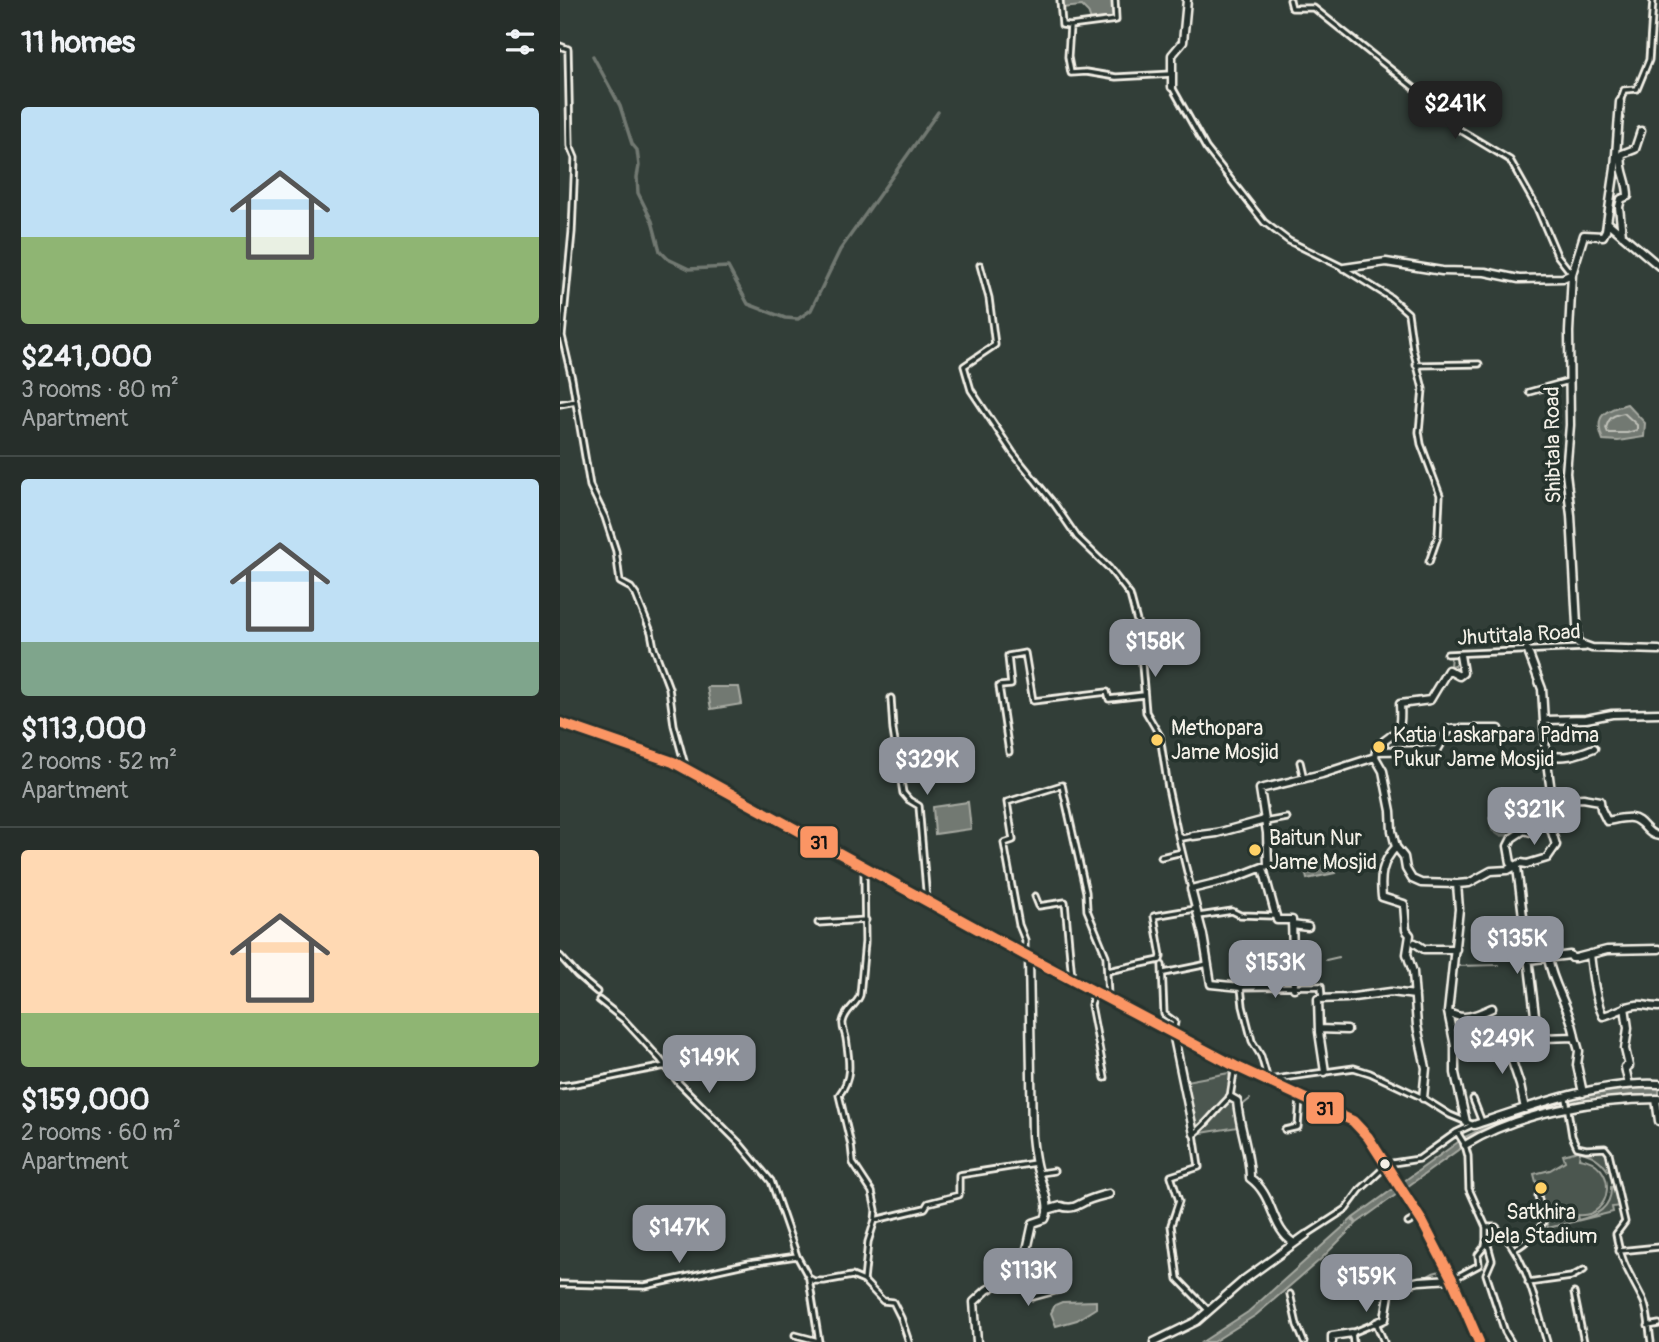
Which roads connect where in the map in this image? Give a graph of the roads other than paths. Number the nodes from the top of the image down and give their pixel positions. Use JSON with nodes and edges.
{"nodes":[{"id":1,"x":1060,"y":0,"type":"edge"},
{"id":2,"x":1115,"y":0,"type":"edge"},
{"id":3,"x":1187,"y":0,"type":"edge"},
{"id":4,"x":1290,"y":0,"type":"edge"},
{"id":5,"x":1653,"y":0,"type":"edge"},
{"id":6,"x":1659,"y":2,"type":"edge"},
{"id":7,"x":1070,"y":26,"type":"junction"},
{"id":8,"x":560,"y":46,"type":"edge"},
{"id":9,"x":1172,"y":75,"type":"junction"},
{"id":10,"x":1172,"y":88,"type":"joint"},
{"id":11,"x":1620,"y":102,"type":"joint"},
{"id":12,"x":1641,"y":131,"type":"dead end"},
{"id":13,"x":1607,"y":222,"type":"junction"},
{"id":14,"x":1622,"y":235,"type":"junction"},
{"id":15,"x":980,"y":265,"type":"dead end"},
{"id":16,"x":1659,"y":266,"type":"edge"},
{"id":17,"x":1343,"y":268,"type":"junction"},
{"id":18,"x":1572,"y":274,"type":"junction"},
{"id":19,"x":1479,"y":364,"type":"dead end"},
{"id":20,"x":1416,"y":365,"type":"junction"},
{"id":21,"x":1569,"y":381,"type":"junction"},
{"id":22,"x":1529,"y":393,"type":"dead end"},
{"id":23,"x":576,"y":401,"type":"junction"},
{"id":24,"x":560,"y":404,"type":"edge"},
{"id":25,"x":1429,"y":562,"type":"dead end"},
{"id":26,"x":1592,"y":648,"type":"junction"},
{"id":27,"x":1527,"y":649,"type":"junction"},
{"id":28,"x":1659,"y":650,"type":"edge"},
{"id":29,"x":1447,"y":654,"type":"dead end"},
{"id":30,"x":1460,"y":655,"type":"junction"},
{"id":31,"x":1144,"y":695,"type":"junction"},
{"id":32,"x":891,"y":698,"type":"dead end"},
{"id":33,"x":1659,"y":713,"type":"edge"},
{"id":34,"x":1544,"y":720,"type":"junction"},
{"id":35,"x":560,"y":723,"type":"edge"},
{"id":36,"x":1499,"y":729,"type":"dead end"},
{"id":37,"x":1594,"y":748,"type":"dead end"},
{"id":38,"x":1382,"y":750,"type":"junction"},
{"id":39,"x":1009,"y":752,"type":"dead end"},
{"id":40,"x":1546,"y":755,"type":"junction"},
{"id":41,"x":1375,"y":757,"type":"junction"},
{"id":42,"x":1300,"y":762,"type":"dead end"},
{"id":43,"x":686,"y":770,"type":"junction"},
{"id":44,"x":1304,"y":779,"type":"junction"},
{"id":45,"x":1553,"y":800,"type":"junction"},
{"id":46,"x":1286,"y":818,"type":"dead end"},
{"id":47,"x":1548,"y":819,"type":"junction"},
{"id":48,"x":1265,"y":821,"type":"junction"},
{"id":49,"x":1178,"y":835,"type":"junction"},
{"id":50,"x":1192,"y":836,"type":"joint"},
{"id":51,"x":1659,"y":836,"type":"edge"},
{"id":52,"x":1396,"y":847,"type":"junction"},
{"id":53,"x":1182,"y":852,"type":"junction"},
{"id":54,"x":1161,"y":858,"type":"dead end"},
{"id":55,"x":1517,"y":867,"type":"junction"},
{"id":56,"x":1263,"y":868,"type":"junction"},
{"id":57,"x":864,"y":869,"type":"junction"},
{"id":58,"x":1460,"y":886,"type":"junction"},
{"id":59,"x":1191,"y":889,"type":"junction"},
{"id":60,"x":1035,"y":895,"type":"dead end"},
{"id":61,"x":927,"y":903,"type":"junction"},
{"id":62,"x":1196,"y":913,"type":"junction"},
{"id":63,"x":1276,"y":916,"type":"junction"},
{"id":64,"x":866,"y":920,"type":"junction"},
{"id":65,"x":818,"y":923,"type":"dead end"},
{"id":66,"x":1292,"y":925,"type":"junction"},
{"id":67,"x":1308,"y":927,"type":"dead end"},
{"id":68,"x":1415,"y":943,"type":"dead end"},
{"id":69,"x":1456,"y":949,"type":"junction"},
{"id":70,"x":1659,"y":949,"type":"edge"},
{"id":71,"x":1590,"y":954,"type":"junction"},
{"id":72,"x":560,"y":956,"type":"edge"},
{"id":73,"x":1027,"y":956,"type":"junction"},
{"id":74,"x":1548,"y":958,"type":"junction"},
{"id":75,"x":1528,"y":960,"type":"junction"},
{"id":76,"x":1208,"y":964,"type":"junction"},
{"id":77,"x":1163,"y":965,"type":"dead end"},
{"id":78,"x":1108,"y":971,"type":"junction"},
{"id":79,"x":1164,"y":973,"type":"junction"},
{"id":80,"x":1072,"y":980,"type":"junction"},
{"id":81,"x":1241,"y":987,"type":"junction"},
{"id":82,"x":1294,"y":988,"type":"junction"},
{"id":83,"x":597,"y":992,"type":"dead end"},
{"id":84,"x":1094,"y":992,"type":"junction"},
{"id":85,"x":1415,"y":995,"type":"junction"},
{"id":86,"x":1322,"y":998,"type":"junction"},
{"id":87,"x":599,"y":999,"type":"dead end"},
{"id":88,"x":1108,"y":999,"type":"junction"},
{"id":89,"x":1625,"y":1007,"type":"junction"},
{"id":90,"x":1659,"y":1007,"type":"edge"},
{"id":91,"x":1492,"y":1008,"type":"dead end"},
{"id":92,"x":1448,"y":1012,"type":"junction"},
{"id":93,"x":1319,"y":1029,"type":"junction"},
{"id":94,"x":1347,"y":1030,"type":"dead end"},
{"id":95,"x":1173,"y":1033,"type":"junction"},
{"id":96,"x":1528,"y":1038,"type":"dead end"},
{"id":97,"x":1576,"y":1040,"type":"junction"},
{"id":98,"x":666,"y":1066,"type":"junction"},
{"id":99,"x":1235,"y":1066,"type":"junction"},
{"id":100,"x":1325,"y":1072,"type":"junction"},
{"id":101,"x":1105,"y":1078,"type":"dead end"},
{"id":102,"x":1268,"y":1080,"type":"junction"},
{"id":103,"x":1659,"y":1084,"type":"edge"},
{"id":104,"x":1629,"y":1085,"type":"junction"},
{"id":105,"x":560,"y":1086,"type":"edge"},
{"id":106,"x":1583,"y":1093,"type":"junction"},
{"id":107,"x":1301,"y":1096,"type":"junction"},
{"id":108,"x":1230,"y":1097,"type":"junction"},
{"id":109,"x":1423,"y":1098,"type":"junction"},
{"id":110,"x":1566,"y":1098,"type":"junction"},
{"id":111,"x":1473,"y":1099,"type":"dead end"},
{"id":112,"x":1657,"y":1099,"type":"edge"},
{"id":113,"x":1525,"y":1109,"type":"junction"},
{"id":114,"x":1568,"y":1109,"type":"junction"},
{"id":115,"x":1659,"y":1121,"type":"edge"},
{"id":116,"x":1482,"y":1122,"type":"junction"},
{"id":117,"x":1470,"y":1123,"type":"junction"},
{"id":118,"x":1285,"y":1130,"type":"dead end"},
{"id":119,"x":1194,"y":1134,"type":"junction"},
{"id":120,"x":1458,"y":1134,"type":"junction"},
{"id":121,"x":1465,"y":1145,"type":"junction"},
{"id":122,"x":1035,"y":1163,"type":"junction"},
{"id":123,"x":1386,"y":1164,"type":"junction"},
{"id":124,"x":1055,"y":1171,"type":"dead end"},
{"id":125,"x":1038,"y":1173,"type":"junction"},
{"id":126,"x":1110,"y":1194,"type":"dead end"},
{"id":127,"x":1538,"y":1196,"type":"dead end"},
{"id":128,"x":1047,"y":1210,"type":"junction"},
{"id":129,"x":1419,"y":1217,"type":"junction"},
{"id":130,"x":875,"y":1220,"type":"junction"},
{"id":131,"x":1408,"y":1223,"type":"dead end"},
{"id":132,"x":1486,"y":1227,"type":"junction"},
{"id":133,"x":1306,"y":1235,"type":"joint"},
{"id":134,"x":1486,"y":1238,"type":"junction"},
{"id":135,"x":1294,"y":1242,"type":"junction"},
{"id":136,"x":1659,"y":1247,"type":"edge"},
{"id":137,"x":1514,"y":1250,"type":"junction"},
{"id":138,"x":1619,"y":1251,"type":"junction"},
{"id":139,"x":797,"y":1256,"type":"junction"},
{"id":140,"x":1025,"y":1268,"type":"junction"},
{"id":141,"x":1584,"y":1270,"type":"dead end"},
{"id":142,"x":809,"y":1278,"type":"junction"},
{"id":143,"x":1452,"y":1279,"type":"junction"},
{"id":144,"x":864,"y":1281,"type":"junction"},
{"id":145,"x":1528,"y":1283,"type":"junction"},
{"id":146,"x":560,"y":1284,"type":"edge"},
{"id":147,"x":1063,"y":1289,"type":"dead end"},
{"id":148,"x":1574,"y":1293,"type":"dead end"},
{"id":149,"x":1290,"y":1294,"type":"dead end"},
{"id":150,"x":1209,"y":1311,"type":"junction"},
{"id":151,"x":1376,"y":1323,"type":"junction"},
{"id":152,"x":1659,"y":1324,"type":"edge"},
{"id":153,"x":1648,"y":1326,"type":"junction"},
{"id":154,"x":1352,"y":1333,"type":"junction"},
{"id":155,"x":795,"y":1335,"type":"dead end"},
{"id":156,"x":818,"y":1342,"type":"edge"},
{"id":157,"x":909,"y":1342,"type":"edge"},
{"id":158,"x":977,"y":1342,"type":"edge"},
{"id":159,"x":1154,"y":1342,"type":"edge"},
{"id":160,"x":1304,"y":1342,"type":"edge"},
{"id":161,"x":1332,"y":1342,"type":"edge"},
{"id":162,"x":1353,"y":1342,"type":"edge"},
{"id":163,"x":1384,"y":1342,"type":"edge"},
{"id":164,"x":1479,"y":1342,"type":"edge"},
{"id":165,"x":1511,"y":1342,"type":"edge"},
{"id":166,"x":1548,"y":1342,"type":"edge"},
{"id":167,"x":1584,"y":1342,"type":"edge"},
{"id":168,"x":1651,"y":1342,"type":"edge"}],
"edges":[{"from":1,"to":7,"type":"street"},
{"from":2,"to":7,"type":"street"},
{"from":3,"to":9,"type":"street"},
{"from":4,"to":18,"type":"street"},
{"from":5,"to":6,"type":"street"},
{"from":5,"to":11,"type":"street"},
{"from":7,"to":9,"type":"street"},
{"from":8,"to":23,"type":"street"},
{"from":9,"to":10,"type":"street"},
{"from":10,"to":17,"type":"street"},
{"from":11,"to":13,"type":"street"},
{"from":12,"to":14,"type":"street"},
{"from":13,"to":14,"type":"street"},
{"from":13,"to":18,"type":"street","name":"Shibtala Road"},
{"from":14,"to":16,"type":"street"},
{"from":15,"to":31,"type":"street"},
{"from":17,"to":18,"type":"street"},
{"from":17,"to":20,"type":"street"},
{"from":18,"to":21,"type":"street","name":"Shibtala Road"},
{"from":19,"to":20,"type":"street"},
{"from":20,"to":25,"type":"street"},
{"from":21,"to":22,"type":"street"},
{"from":21,"to":26,"type":"street","name":"Shibtala Road"},
{"from":23,"to":24,"type":"street"},
{"from":23,"to":43,"type":"street"},
{"from":26,"to":27,"type":"street","name":"Jhutitala Road"},
{"from":26,"to":28,"type":"street"},
{"from":27,"to":30,"type":"street","name":"Jhutitala Road"},
{"from":27,"to":34,"type":"street"},
{"from":29,"to":30,"type":"street","name":"Jhutitala Road"},
{"from":30,"to":38,"type":"street"},
{"from":31,"to":39,"type":"street"},
{"from":31,"to":49,"type":"street"},
{"from":32,"to":61,"type":"street"},
{"from":33,"to":34,"type":"street"},
{"from":34,"to":40,"type":"street"},
{"from":35,"to":43,"type":"highway"},
{"from":36,"to":38,"type":"street"},
{"from":37,"to":40,"type":"street"},
{"from":38,"to":41,"type":"street"},
{"from":40,"to":45,"type":"street"},
{"from":41,"to":44,"type":"street"},
{"from":41,"to":52,"type":"street"},
{"from":42,"to":44,"type":"street"},
{"from":43,"to":57,"type":"highway"},
{"from":44,"to":48,"type":"street"},
{"from":45,"to":47,"type":"street"},
{"from":45,"to":51,"type":"street"},
{"from":46,"to":48,"type":"street"},
{"from":47,"to":55,"type":"street"},
{"from":47,"to":55,"type":"street"},
{"from":48,"to":50,"type":"street"},
{"from":48,"to":56,"type":"street"},
{"from":49,"to":50,"type":"street"},
{"from":49,"to":53,"type":"street"},
{"from":52,"to":58,"type":"street"},
{"from":52,"to":85,"type":"street"},
{"from":53,"to":54,"type":"street"},
{"from":53,"to":59,"type":"street"},
{"from":55,"to":58,"type":"street"},
{"from":55,"to":75,"type":"street"},
{"from":56,"to":59,"type":"street"},
{"from":56,"to":63,"type":"street"},
{"from":57,"to":61,"type":"highway"},
{"from":57,"to":64,"type":"street"},
{"from":58,"to":69,"type":"street"},
{"from":59,"to":62,"type":"street"},
{"from":60,"to":80,"type":"street"},
{"from":61,"to":73,"type":"highway"},
{"from":62,"to":63,"type":"street"},
{"from":62,"to":76,"type":"street"},
{"from":62,"to":78,"type":"street"},
{"from":63,"to":66,"type":"street"},
{"from":64,"to":65,"type":"street"},
{"from":64,"to":130,"type":"street"},
{"from":66,"to":67,"type":"street"},
{"from":66,"to":82,"type":"street"},
{"from":68,"to":69,"type":"street"},
{"from":69,"to":92,"type":"street"},
{"from":70,"to":71,"type":"street"},
{"from":71,"to":74,"type":"street"},
{"from":71,"to":89,"type":"street"},
{"from":72,"to":83,"type":"street"},
{"from":73,"to":78,"type":"street"},
{"from":73,"to":80,"type":"highway"},
{"from":73,"to":122,"type":"street"},
{"from":74,"to":75,"type":"street"},
{"from":74,"to":97,"type":"street"},
{"from":75,"to":97,"type":"street"},
{"from":76,"to":79,"type":"street"},
{"from":76,"to":81,"type":"street"},
{"from":77,"to":79,"type":"street"},
{"from":78,"to":88,"type":"street"},
{"from":79,"to":95,"type":"street"},
{"from":80,"to":84,"type":"highway"},
{"from":81,"to":82,"type":"street"},
{"from":81,"to":102,"type":"street"},
{"from":82,"to":86,"type":"street"},
{"from":84,"to":88,"type":"highway"},
{"from":84,"to":101,"type":"street"},
{"from":85,"to":86,"type":"street"},
{"from":85,"to":109,"type":"street"},
{"from":86,"to":93,"type":"street"},
{"from":87,"to":98,"type":"street"},
{"from":88,"to":95,"type":"highway"},
{"from":89,"to":90,"type":"street"},
{"from":89,"to":104,"type":"street"},
{"from":91,"to":92,"type":"street"},
{"from":92,"to":117,"type":"street"},
{"from":93,"to":94,"type":"street"},
{"from":93,"to":100,"type":"street"},
{"from":95,"to":99,"type":"highway"},
{"from":95,"to":119,"type":"street"},
{"from":96,"to":113,"type":"street"},
{"from":97,"to":106,"type":"street"},
{"from":98,"to":105,"type":"street"},
{"from":98,"to":139,"type":"street"},
{"from":99,"to":102,"type":"highway"},
{"from":99,"to":108,"type":"street"},
{"from":100,"to":102,"type":"street"},
{"from":100,"to":109,"type":"street"},
{"from":102,"to":107,"type":"highway"},
{"from":103,"to":104,"type":"street"},
{"from":104,"to":106,"type":"street"},
{"from":106,"to":110,"type":"street"},
{"from":107,"to":118,"type":"street"},
{"from":107,"to":123,"type":"highway"},
{"from":108,"to":119,"type":"street"},
{"from":108,"to":135,"type":"street"},
{"from":109,"to":117,"type":"street"},
{"from":110,"to":113,"type":"street"},
{"from":110,"to":114,"type":"street"},
{"from":111,"to":116,"type":"street"},
{"from":112,"to":114,"type":"street"},
{"from":112,"to":115,"type":"street"},
{"from":113,"to":116,"type":"street"},
{"from":114,"to":121,"type":"street"},
{"from":114,"to":138,"type":"street"},
{"from":116,"to":117,"type":"street"},
{"from":117,"to":120,"type":"street"},
{"from":119,"to":150,"type":"street"},
{"from":120,"to":121,"type":"street"},
{"from":120,"to":123,"type":"street"},
{"from":121,"to":132,"type":"street"},
{"from":122,"to":125,"type":"street"},
{"from":122,"to":130,"type":"street"},
{"from":123,"to":129,"type":"highway"},
{"from":123,"to":133,"type":"street"},
{"from":124,"to":125,"type":"street"},
{"from":125,"to":128,"type":"street"},
{"from":126,"to":128,"type":"street"},
{"from":127,"to":137,"type":"street"},
{"from":128,"to":140,"type":"street"},
{"from":129,"to":131,"type":"street"},
{"from":129,"to":143,"type":"highway"},
{"from":130,"to":144,"type":"street"},
{"from":132,"to":134,"type":"street"},
{"from":132,"to":137,"type":"street"},
{"from":133,"to":135,"type":"street"},
{"from":134,"to":143,"type":"street"},
{"from":134,"to":165,"type":"street"},
{"from":135,"to":150,"type":"street"},
{"from":136,"to":138,"type":"street"},
{"from":137,"to":145,"type":"street"},
{"from":138,"to":153,"type":"street"},
{"from":139,"to":142,"type":"street"},
{"from":139,"to":146,"type":"street"},
{"from":140,"to":147,"type":"street"},
{"from":140,"to":158,"type":"street"},
{"from":141,"to":145,"type":"street"},
{"from":142,"to":144,"type":"street"},
{"from":142,"to":156,"type":"street"},
{"from":143,"to":151,"type":"street"},
{"from":143,"to":164,"type":"highway"},
{"from":144,"to":157,"type":"street"},
{"from":145,"to":166,"type":"street"},
{"from":148,"to":167,"type":"street"},
{"from":149,"to":160,"type":"street"},
{"from":150,"to":159,"type":"street"},
{"from":151,"to":154,"type":"street"},
{"from":151,"to":163,"type":"street"},
{"from":152,"to":153,"type":"street"},
{"from":153,"to":168,"type":"street"},
{"from":154,"to":161,"type":"street"},
{"from":154,"to":162,"type":"street"},
{"from":155,"to":156,"type":"street"}]}
